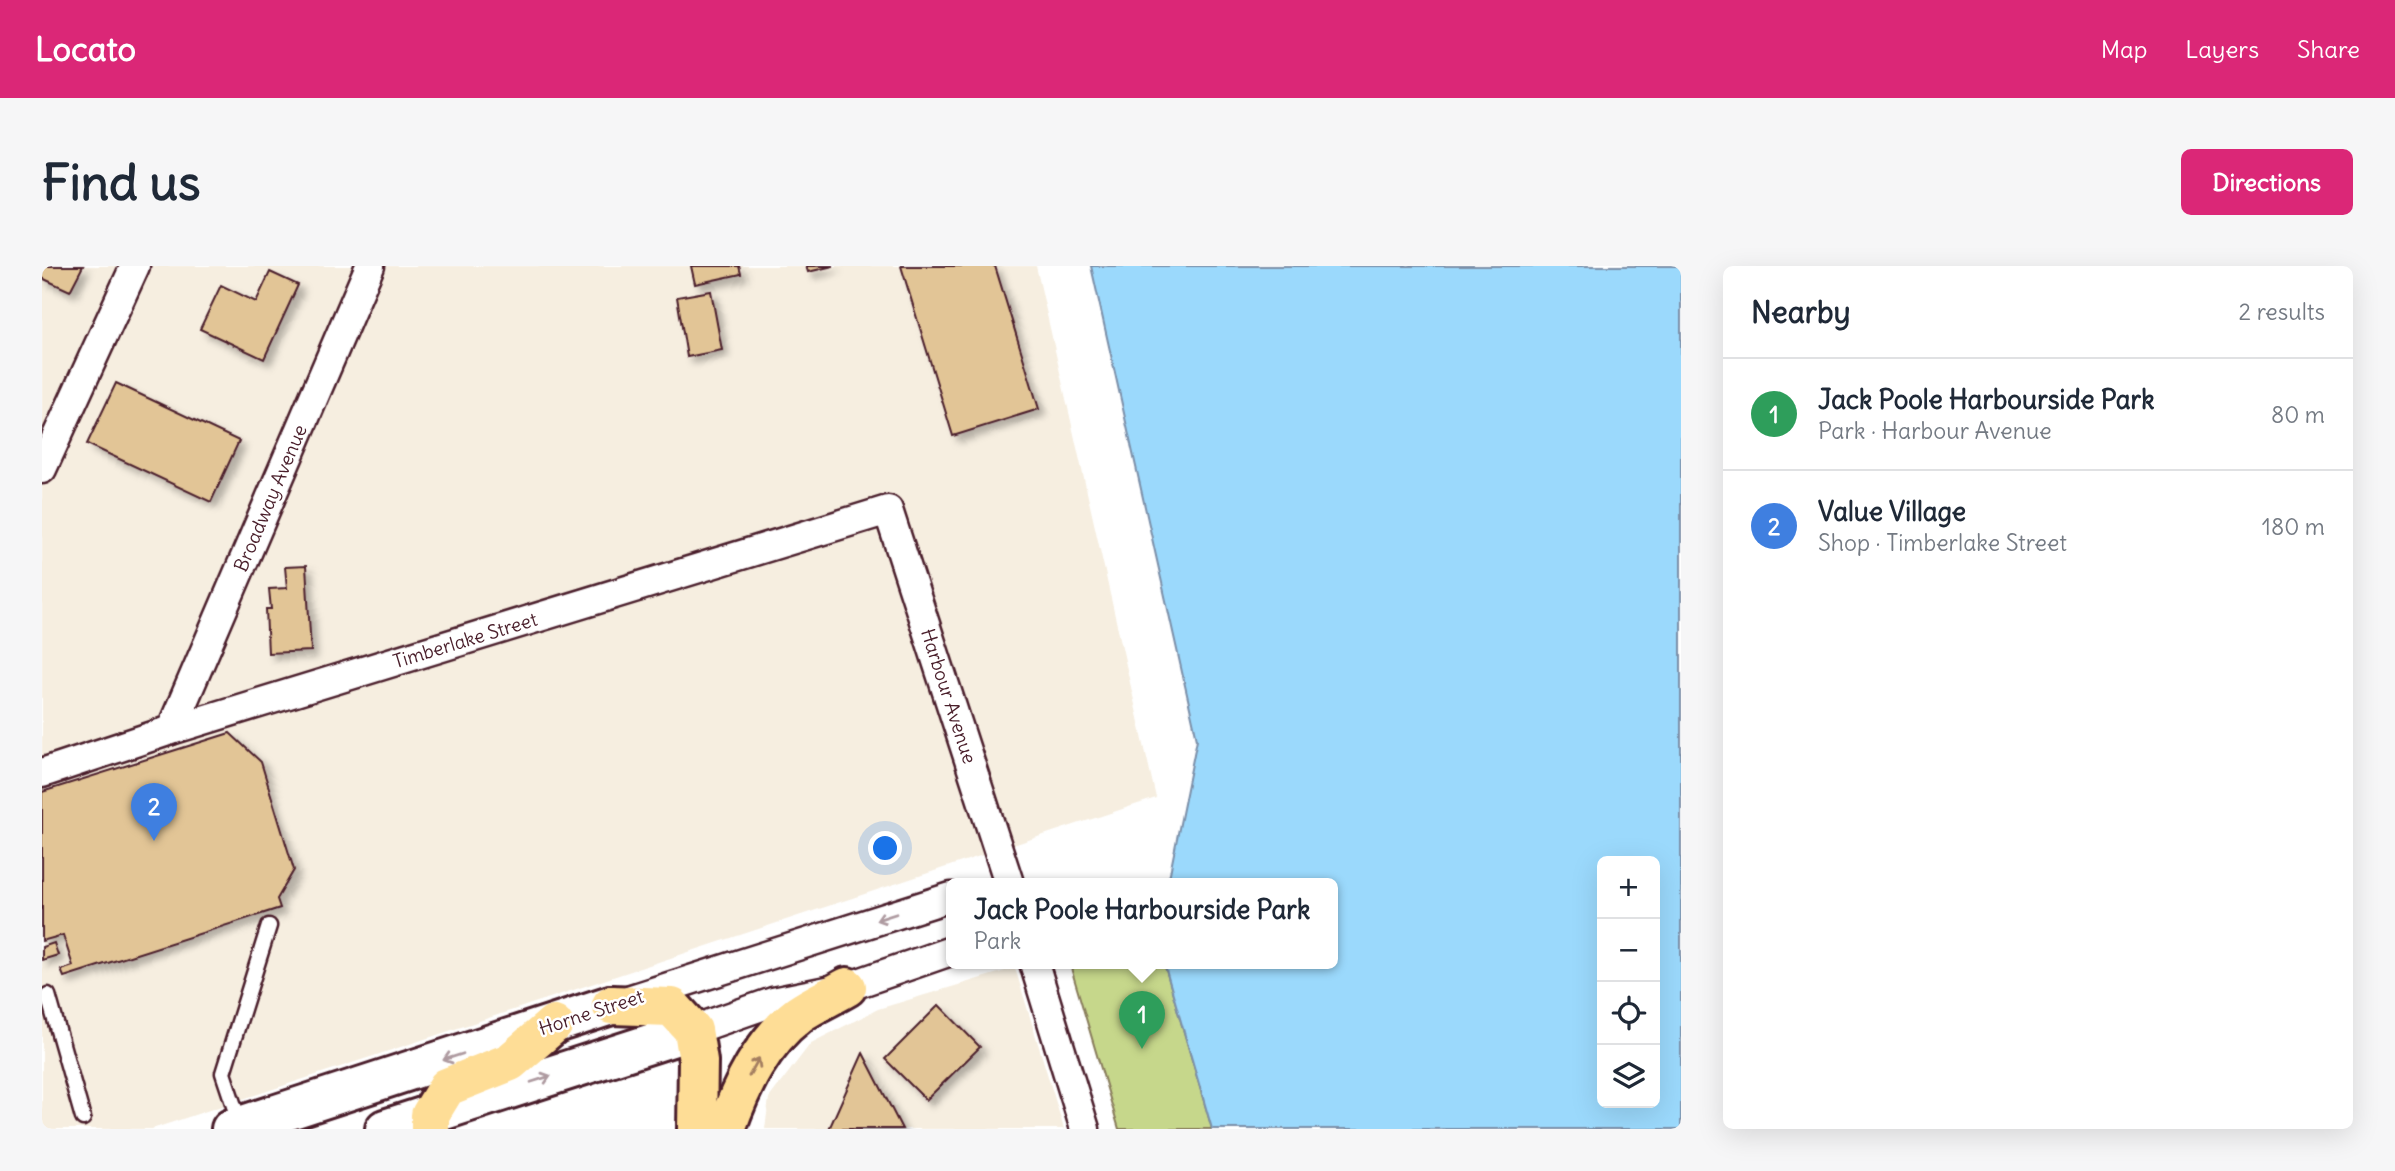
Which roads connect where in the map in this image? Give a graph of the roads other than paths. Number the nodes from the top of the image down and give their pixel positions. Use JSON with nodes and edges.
{"nodes":[{"id":1,"x":135,"y":266,"type":"edge"},
{"id":2,"x":370,"y":266,"type":"edge"},
{"id":3,"x":42,"y":470,"type":"edge"},
{"id":4,"x":888,"y":510,"type":"joint"},
{"id":5,"x":171,"y":730,"type":"junction"},
{"id":6,"x":42,"y":773,"type":"edge"},
{"id":7,"x":1008,"y":878,"type":"edge"},
{"id":8,"x":946,"y":899,"type":"edge"},
{"id":9,"x":269,"y":926,"type":"dead end"},
{"id":10,"x":946,"y":953,"type":"edge"},
{"id":11,"x":1036,"y":969,"type":"edge"},
{"id":12,"x":847,"y":987,"type":"junction"},
{"id":13,"x":48,"y":995,"type":"dead end"},
{"id":14,"x":611,"y":1005,"type":"junction"},
{"id":15,"x":554,"y":1024,"type":"junction"},
{"id":16,"x":692,"y":1030,"type":"junction"},
{"id":17,"x":83,"y":1118,"type":"dead end"},
{"id":18,"x":430,"y":1122,"type":"edge"},
{"id":19,"x":238,"y":1128,"type":"edge"},
{"id":20,"x":385,"y":1129,"type":"edge"},
{"id":21,"x":697,"y":1129,"type":"edge"},
{"id":22,"x":726,"y":1129,"type":"edge"},
{"id":23,"x":1084,"y":1129,"type":"edge"}],
"edges":[{"from":1,"to":3,"type":"street"},
{"from":2,"to":5,"type":"street","name":"Broadway Avenue"},
{"from":4,"to":5,"type":"street","name":"Timberlake Street"},
{"from":4,"to":7,"type":"street","name":"Harbour Avenue"},
{"from":5,"to":6,"type":"street","name":"Timberlake Street"},
{"from":8,"to":14,"type":"street","name":"Horne Street","one_way":true},
{"from":9,"to":19,"type":"lane"},
{"from":10,"to":12,"type":"street"},
{"from":11,"to":23,"type":"street"},
{"from":12,"to":16,"type":"street"},
{"from":22,"to":12,"type":"highway","one_way":true},
{"from":13,"to":17,"type":"lane"},
{"from":14,"to":15,"type":"main road","name":"Horne Street"},
{"from":14,"to":16,"type":"highway"},
{"from":15,"to":18,"type":"highway"},
{"from":15,"to":19,"type":"main road","name":"Horne Street","one_way":true},
{"from":18,"to":16,"type":"main road","one_way":true},
{"from":16,"to":21,"type":"highway"},
{"from":18,"to":20,"type":"main road"}]}
